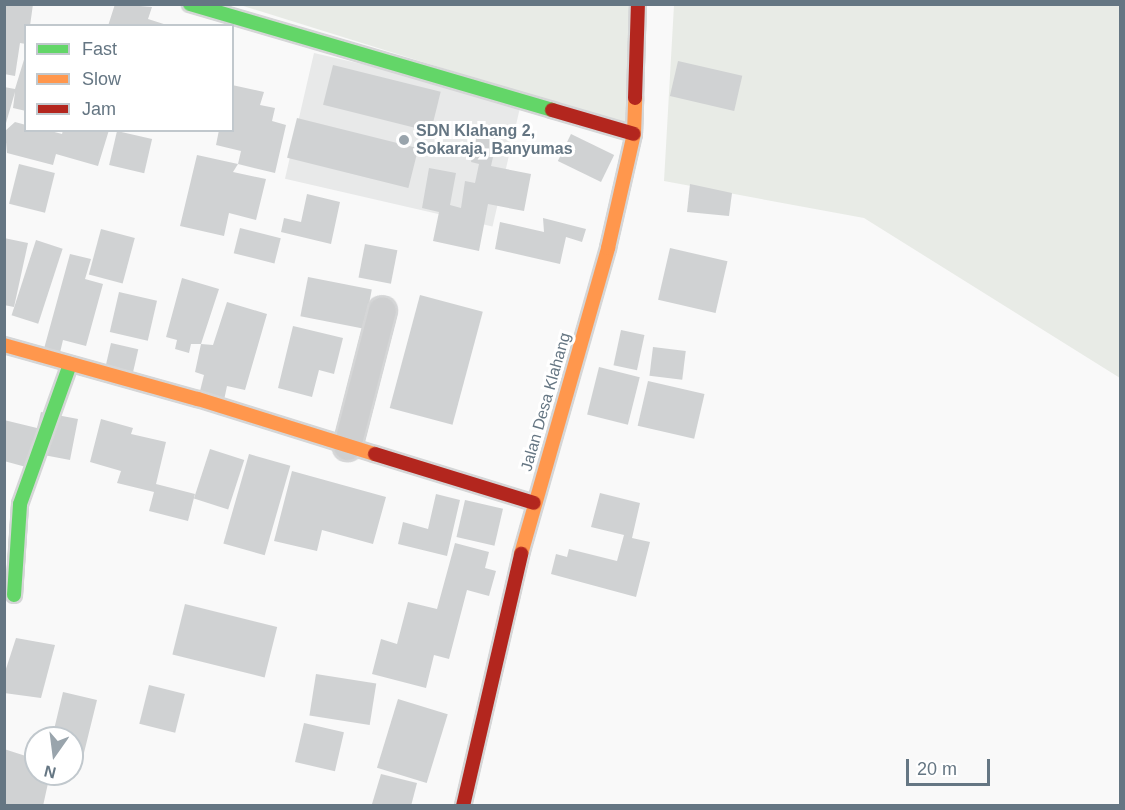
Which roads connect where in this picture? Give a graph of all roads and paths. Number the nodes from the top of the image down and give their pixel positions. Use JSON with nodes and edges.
{"nodes":[{"id":1,"x":190,"y":4,"type":"edge"},
{"id":2,"x":638,"y":4,"type":"edge"},
{"id":3,"x":634,"y":134,"type":"junction"},
{"id":4,"x":382,"y":310,"type":"dead end"},
{"id":5,"x":4,"y":345,"type":"edge"},
{"id":6,"x":70,"y":364,"type":"junction"},
{"id":7,"x":347,"y":446,"type":"junction"},
{"id":8,"x":534,"y":503,"type":"junction"},
{"id":9,"x":14,"y":595,"type":"dead end"},
{"id":10,"x":463,"y":806,"type":"edge"}],
"edges":[{"from":1,"to":3,"type":"street"},
{"from":2,"to":3,"type":"street","name":"Jalan Desa Klahang"},
{"from":3,"to":8,"type":"street","name":"Jalan Desa Klahang"},
{"from":4,"to":7,"type":"street"},
{"from":5,"to":6,"type":"street"},
{"from":6,"to":7,"type":"street"},
{"from":6,"to":9,"type":"street"},
{"from":7,"to":8,"type":"street"},
{"from":8,"to":10,"type":"street","name":"Jalan Desa Klahang"}]}
